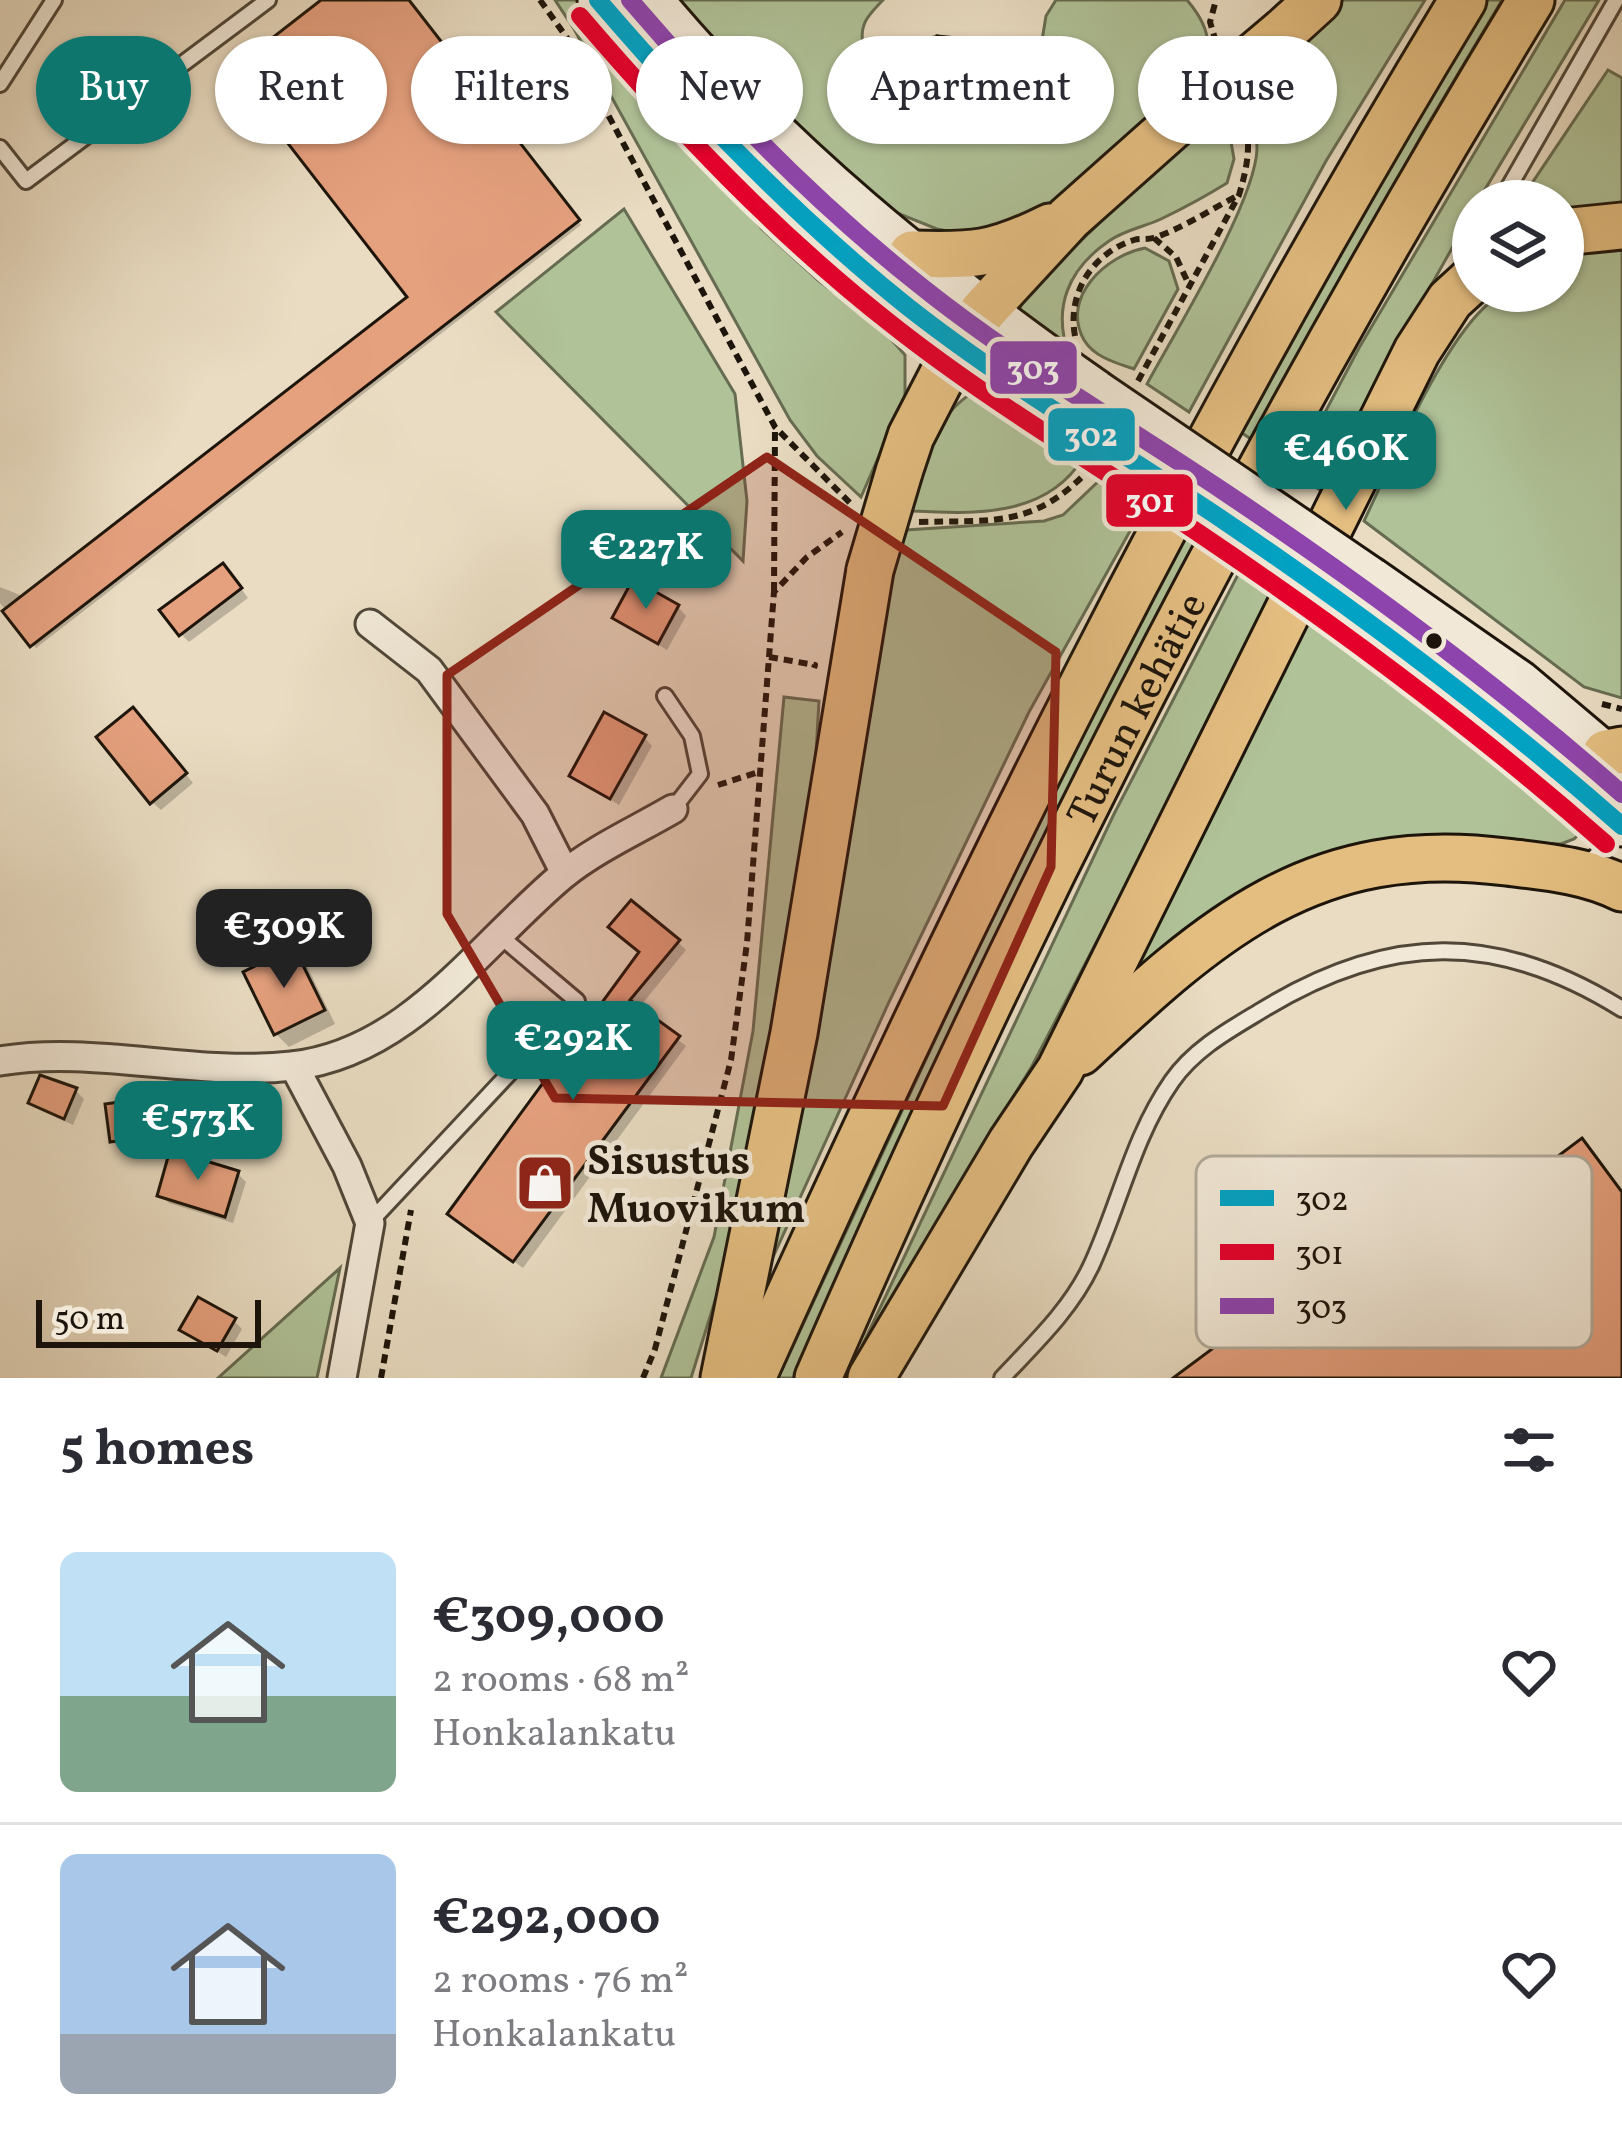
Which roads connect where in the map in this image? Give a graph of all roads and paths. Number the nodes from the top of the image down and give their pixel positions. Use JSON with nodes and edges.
{"nodes":[{"id":1,"x":54,"y":0,"type":"edge"},
{"id":2,"x":268,"y":0,"type":"edge"},
{"id":3,"x":540,"y":0,"type":"edge"},
{"id":4,"x":598,"y":0,"type":"edge"},
{"id":5,"x":653,"y":0,"type":"edge"},
{"id":6,"x":1215,"y":0,"type":"edge"},
{"id":7,"x":1318,"y":0,"type":"edge"},
{"id":8,"x":1463,"y":0,"type":"edge"},
{"id":9,"x":1531,"y":0,"type":"edge"},
{"id":10,"x":1616,"y":0,"type":"edge"},
{"id":11,"x":1215,"y":36,"type":"edge"},
{"id":12,"x":0,"y":83,"type":"edge"},
{"id":13,"x":1250,"y":144,"type":"edge"},
{"id":14,"x":0,"y":148,"type":"edge"},
{"id":15,"x":1513,"y":180,"type":"edge"},
{"id":16,"x":1239,"y":195,"type":"junction"},
{"id":17,"x":1069,"y":218,"type":"junction"},
{"id":18,"x":1622,"y":226,"type":"edge"},
{"id":19,"x":1584,"y":230,"type":"edge"},
{"id":20,"x":1153,"y":238,"type":"junction"},
{"id":21,"x":912,"y":254,"type":"junction"},
{"id":22,"x":1452,"y":298,"type":"edge"},
{"id":23,"x":971,"y":328,"type":"junction"},
{"id":24,"x":1079,"y":346,"type":"dead end"},
{"id":25,"x":775,"y":427,"type":"junction"},
{"id":26,"x":867,"y":520,"type":"dead end"},
{"id":27,"x":849,"y":528,"type":"dead end"},
{"id":28,"x":774,"y":592,"type":"junction"},
{"id":29,"x":1361,"y":593,"type":"junction"},
{"id":30,"x":370,"y":624,"type":"dead end"},
{"id":31,"x":769,"y":657,"type":"junction"},
{"id":32,"x":813,"y":677,"type":"dead end"},
{"id":33,"x":665,"y":696,"type":"dead end"},
{"id":34,"x":1617,"y":757,"type":"edge"},
{"id":35,"x":673,"y":809,"type":"joint"},
{"id":36,"x":1622,"y":827,"type":"edge"},
{"id":37,"x":1578,"y":871,"type":"junction"},
{"id":38,"x":565,"y":873,"type":"junction"},
{"id":39,"x":1622,"y":888,"type":"edge"},
{"id":40,"x":500,"y":937,"type":"junction"},
{"id":41,"x":1622,"y":1010,"type":"edge"},
{"id":42,"x":0,"y":1060,"type":"edge"},
{"id":43,"x":294,"y":1066,"type":"junction"},
{"id":44,"x":1060,"y":1070,"type":"junction"},
{"id":45,"x":418,"y":1171,"type":"junction"},
{"id":46,"x":370,"y":1222,"type":"junction"},
{"id":47,"x":343,"y":1378,"type":"edge"},
{"id":48,"x":381,"y":1378,"type":"edge"},
{"id":49,"x":643,"y":1378,"type":"edge"},
{"id":50,"x":724,"y":1378,"type":"edge"},
{"id":51,"x":752,"y":1378,"type":"edge"},
{"id":52,"x":818,"y":1378,"type":"edge"},
{"id":53,"x":871,"y":1378,"type":"edge"},
{"id":54,"x":1002,"y":1378,"type":"edge"}],
"edges":[{"from":1,"to":12,"type":"lane"},
{"from":2,"to":14,"type":"lane"},
{"from":3,"to":25,"type":"path"},
{"from":4,"to":23,"type":"main road"},
{"from":5,"to":21,"type":"main road"},
{"from":6,"to":11,"type":"path"},
{"from":7,"to":17,"type":"highway","bridge":true},
{"from":8,"to":51,"type":"highway","name":"Turun kehätie"},
{"from":9,"to":52,"type":"highway","name":"Turun kehätie"},
{"from":10,"to":15,"type":"lane"},
{"from":13,"to":16,"type":"path"},
{"from":16,"to":20,"type":"path"},
{"from":16,"to":20,"type":"path"},
{"from":17,"to":21,"type":"highway"},
{"from":17,"to":23,"type":"highway"},
{"from":18,"to":19,"type":"highway"},
{"from":20,"to":24,"type":"path"},
{"from":21,"to":23,"type":"main road"},
{"from":22,"to":44,"type":"highway"},
{"from":23,"to":29,"type":"main road","bridge":true},
{"from":23,"to":50,"type":"highway","bridge":true},
{"from":25,"to":26,"type":"path"},
{"from":25,"to":28,"type":"path"},
{"from":27,"to":28,"type":"path"},
{"from":28,"to":31,"type":"path"},
{"from":29,"to":34,"type":"main road"},
{"from":29,"to":36,"type":"main road"},
{"from":30,"to":38,"type":"street"},
{"from":31,"to":32,"type":"path"},
{"from":31,"to":49,"type":"path"},
{"from":33,"to":35,"type":"lane"},
{"from":35,"to":38,"type":"street"},
{"from":36,"to":37,"type":"lane"},
{"from":37,"to":39,"type":"highway"},
{"from":37,"to":44,"type":"highway"},
{"from":38,"to":40,"type":"street"},
{"from":40,"to":43,"type":"street"},
{"from":40,"to":45,"type":"lane"},
{"from":41,"to":54,"type":"lane"},
{"from":42,"to":43,"type":"street"},
{"from":43,"to":46,"type":"street"},
{"from":44,"to":53,"type":"highway"},
{"from":45,"to":46,"type":"lane"},
{"from":45,"to":48,"type":"path"},
{"from":46,"to":47,"type":"street"}]}
